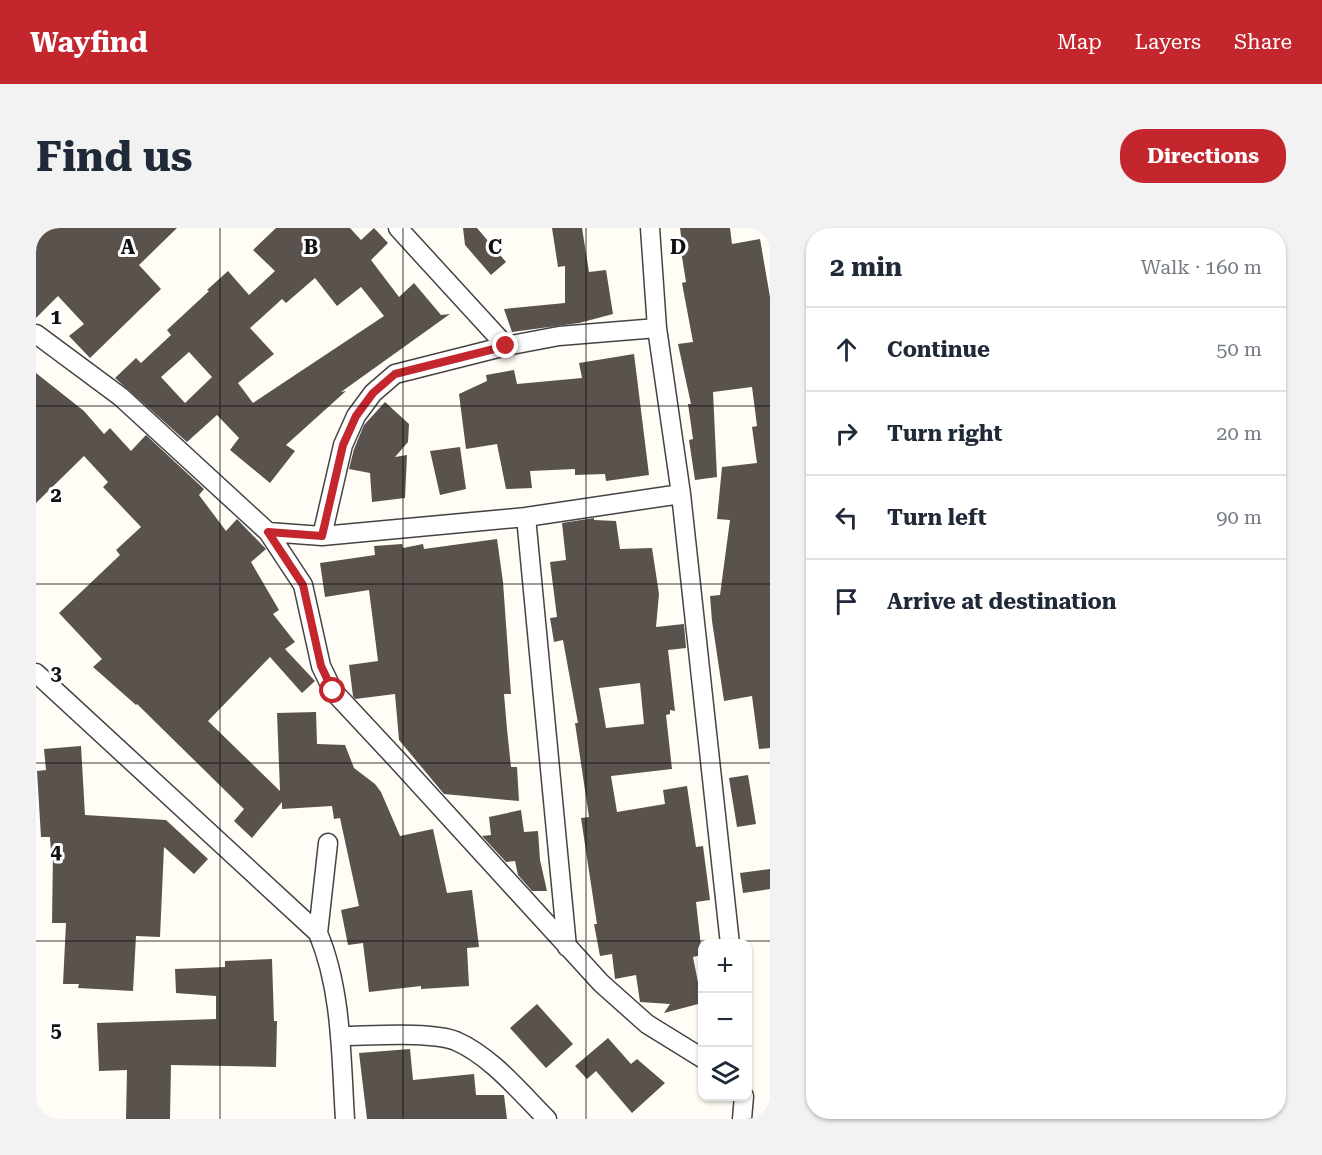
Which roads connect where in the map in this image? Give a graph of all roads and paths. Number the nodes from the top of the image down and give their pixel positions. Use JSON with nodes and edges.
{"nodes":[{"id":1,"x":398,"y":228,"type":"edge"},
{"id":2,"x":650,"y":228,"type":"edge"},
{"id":3,"x":657,"y":328,"type":"junction"},
{"id":4,"x":36,"y":334,"type":"edge"},
{"id":5,"x":506,"y":346,"type":"junction"},
{"id":6,"x":681,"y":494,"type":"junction"},
{"id":7,"x":525,"y":517,"type":"junction"},
{"id":8,"x":268,"y":532,"type":"junction"},
{"id":9,"x":322,"y":536,"type":"junction"},
{"id":10,"x":36,"y":673,"type":"edge"},
{"id":11,"x":328,"y":843,"type":"dead end"},
{"id":12,"x":318,"y":933,"type":"junction"},
{"id":13,"x":729,"y":939,"type":"edge"},
{"id":14,"x":567,"y":947,"type":"junction"},
{"id":15,"x":340,"y":1036,"type":"junction"},
{"id":16,"x":698,"y":1056,"type":"edge"},
{"id":17,"x":744,"y":1101,"type":"edge"},
{"id":18,"x":345,"y":1119,"type":"edge"},
{"id":19,"x":547,"y":1119,"type":"edge"},
{"id":20,"x":742,"y":1119,"type":"edge"}],
"edges":[{"from":1,"to":5,"type":"street"},
{"from":2,"to":3,"type":"street"},
{"from":3,"to":5,"type":"street"},
{"from":3,"to":6,"type":"street"},
{"from":4,"to":8,"type":"street"},
{"from":5,"to":9,"type":"street"},
{"from":6,"to":7,"type":"street"},
{"from":6,"to":13,"type":"street"},
{"from":7,"to":9,"type":"street"},
{"from":7,"to":14,"type":"street"},
{"from":8,"to":9,"type":"street"},
{"from":8,"to":14,"type":"street"},
{"from":10,"to":12,"type":"street"},
{"from":11,"to":12,"type":"street"},
{"from":12,"to":15,"type":"street"},
{"from":14,"to":16,"type":"street"},
{"from":15,"to":18,"type":"street"},
{"from":15,"to":19,"type":"street"},
{"from":17,"to":20,"type":"street"}]}
